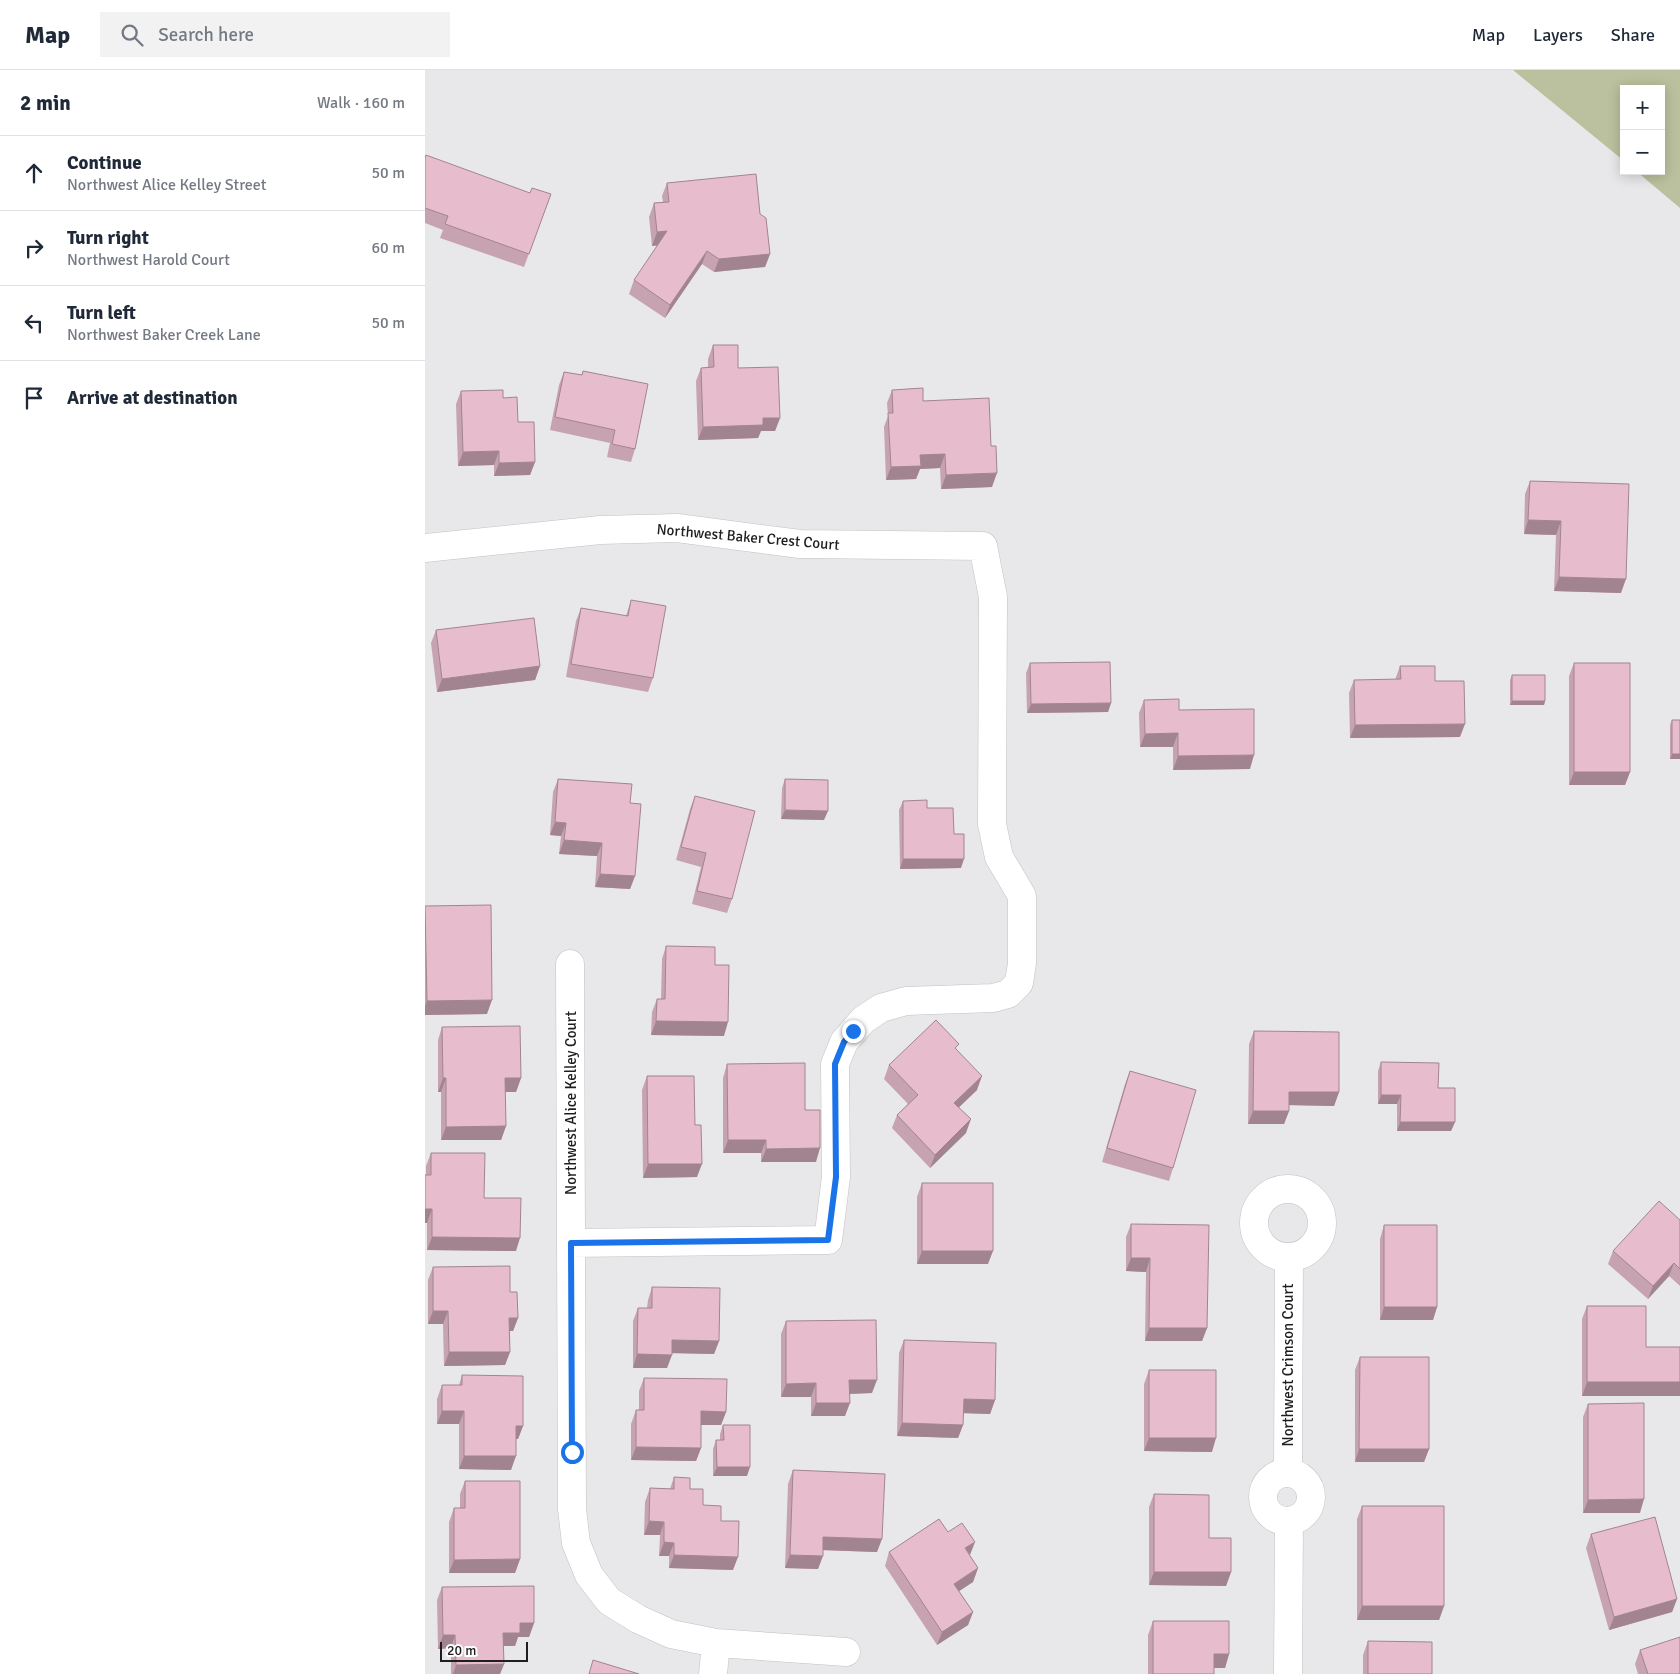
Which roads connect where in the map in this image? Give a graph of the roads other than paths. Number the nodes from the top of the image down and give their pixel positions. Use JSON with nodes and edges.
{"nodes":[{"id":1,"x":425,"y":548,"type":"edge"},
{"id":2,"x":570,"y":964,"type":"dead end"},
{"id":3,"x":571,"y":1243,"type":"junction"},
{"id":4,"x":1289,"y":1257,"type":"dead end"},
{"id":5,"x":716,"y":1643,"type":"junction"},
{"id":6,"x":846,"y":1652,"type":"dead end"},
{"id":7,"x":713,"y":1674,"type":"edge"},
{"id":8,"x":1288,"y":1674,"type":"edge"}],
"edges":[{"from":1,"to":3,"type":"street","name":"Northwest Baker Crest Court"},
{"from":2,"to":3,"type":"street","name":"Northwest Alice Kelley Court"},
{"from":3,"to":5,"type":"street","name":"Northwest Alice Kelley Court"},
{"from":4,"to":8,"type":"street","name":"Northwest Crimson Court"},
{"from":5,"to":6,"type":"street","name":"Northwest Alice Kelley Court"},
{"from":5,"to":7,"type":"street"}]}
